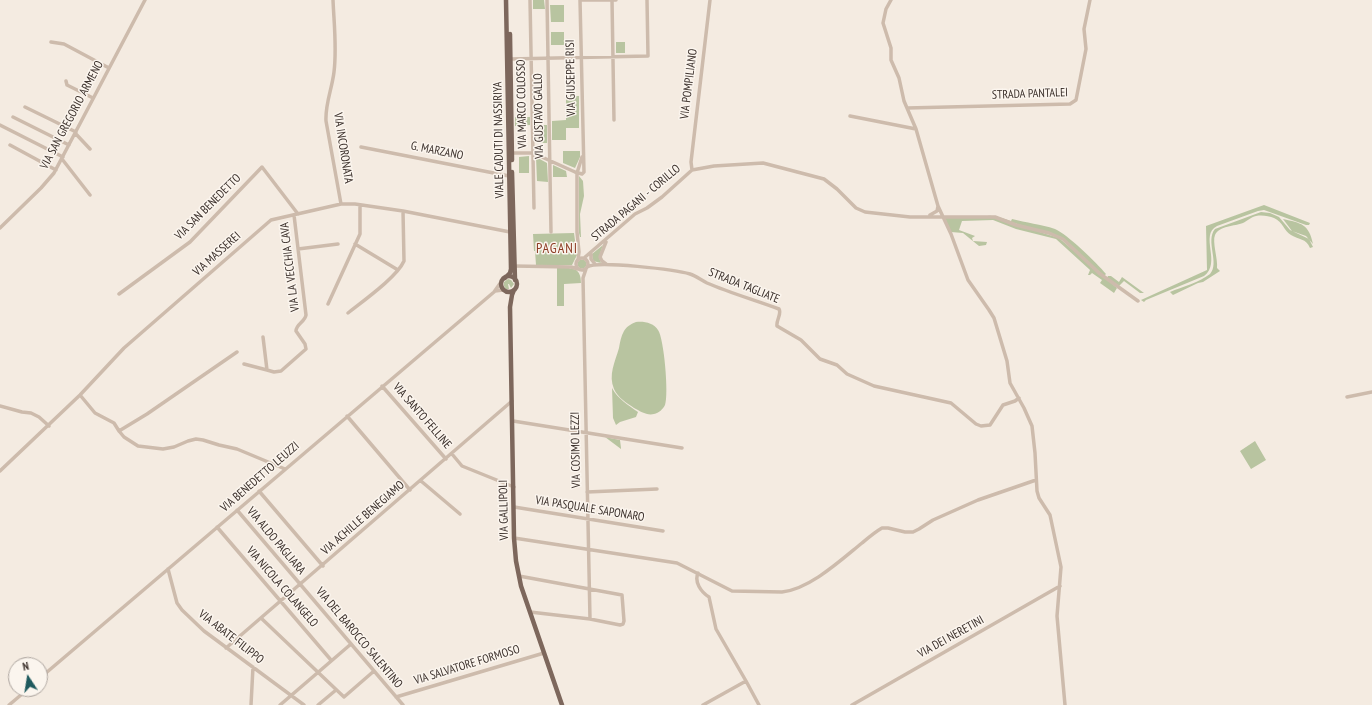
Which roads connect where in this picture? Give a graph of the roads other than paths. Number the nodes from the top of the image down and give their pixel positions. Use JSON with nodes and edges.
{"nodes":[{"id":1,"x":145,"y":0,"type":"edge"},
{"id":2,"x":334,"y":0,"type":"edge"},
{"id":3,"x":506,"y":0,"type":"edge"},
{"id":4,"x":509,"y":0,"type":"edge"},
{"id":5,"x":530,"y":0,"type":"edge"},
{"id":6,"x":547,"y":0,"type":"edge"},
{"id":7,"x":580,"y":0,"type":"edge"},
{"id":8,"x":612,"y":0,"type":"edge"},
{"id":9,"x":616,"y":0,"type":"edge"},
{"id":10,"x":647,"y":0,"type":"edge"},
{"id":11,"x":710,"y":0,"type":"edge"},
{"id":12,"x":891,"y":0,"type":"edge"},
{"id":13,"x":1090,"y":0,"type":"edge"},
{"id":14,"x":51,"y":42,"type":"dead end"},
{"id":15,"x":613,"y":56,"type":"junction"},
{"id":16,"x":581,"y":57,"type":"junction"},
{"id":17,"x":531,"y":58,"type":"junction"},
{"id":18,"x":548,"y":58,"type":"junction"},
{"id":19,"x":510,"y":59,"type":"junction"},
{"id":20,"x":109,"y":68,"type":"junction"},
{"id":21,"x":66,"y":81,"type":"dead end"},
{"id":22,"x":94,"y":98,"type":"junction"},
{"id":23,"x":25,"y":107,"type":"dead end"},
{"id":24,"x":907,"y":108,"type":"junction"},
{"id":25,"x":850,"y":116,"type":"dead end"},
{"id":26,"x":13,"y":117,"type":"dead end"},
{"id":27,"x":614,"y":120,"type":"dead end"},
{"id":28,"x":0,"y":125,"type":"edge"},
{"id":29,"x":916,"y":129,"type":"junction"},
{"id":30,"x":75,"y":133,"type":"junction"},
{"id":31,"x":10,"y":145,"type":"dead end"},
{"id":32,"x":69,"y":145,"type":"junction"},
{"id":33,"x":361,"y":147,"type":"dead end"},
{"id":34,"x":90,"y":149,"type":"dead end"},
{"id":35,"x":512,"y":153,"type":"junction"},
{"id":36,"x":533,"y":153,"type":"junction"},
{"id":37,"x":583,"y":156,"type":"junction"},
{"id":38,"x":62,"y":158,"type":"junction"},
{"id":39,"x":550,"y":160,"type":"junction"},
{"id":40,"x":56,"y":170,"type":"junction"},
{"id":41,"x":692,"y":170,"type":"junction"},
{"id":42,"x":577,"y":173,"type":"junction"},
{"id":43,"x":509,"y":176,"type":"junction"},
{"id":44,"x":90,"y":195,"type":"dead end"},
{"id":45,"x":341,"y":204,"type":"junction"},
{"id":46,"x":360,"y":205,"type":"junction"},
{"id":47,"x":938,"y":206,"type":"junction"},
{"id":48,"x":534,"y":208,"type":"dead end"},
{"id":49,"x":404,"y":211,"type":"junction"},
{"id":50,"x":296,"y":214,"type":"junction"},
{"id":51,"x":923,"y":217,"type":"junction"},
{"id":52,"x":942,"y":217,"type":"junction"},
{"id":53,"x":0,"y":228,"type":"edge"},
{"id":54,"x":510,"y":232,"type":"junction"},
{"id":55,"x":551,"y":232,"type":"dead end"},
{"id":56,"x":608,"y":239,"type":"junction"},
{"id":57,"x":338,"y":244,"type":"dead end"},
{"id":58,"x":355,"y":244,"type":"junction"},
{"id":59,"x":298,"y":249,"type":"junction"},
{"id":60,"x":579,"y":250,"type":"junction"},
{"id":61,"x":591,"y":253,"type":"junction"},
{"id":62,"x":584,"y":258,"type":"junction"},
{"id":63,"x":578,"y":260,"type":"junction"},
{"id":64,"x":588,"y":262,"type":"junction"},
{"id":65,"x":595,"y":264,"type":"junction"},
{"id":66,"x":606,"y":264,"type":"junction"},
{"id":67,"x":576,"y":265,"type":"junction"},
{"id":68,"x":514,"y":266,"type":"junction"},
{"id":69,"x":571,"y":267,"type":"junction"},
{"id":70,"x":587,"y":268,"type":"junction"},
{"id":71,"x":579,"y":269,"type":"junction"},
{"id":72,"x":398,"y":270,"type":"junction"},
{"id":73,"x":505,"y":278,"type":"junction"},
{"id":74,"x":515,"y":280,"type":"junction"},
{"id":75,"x":583,"y":281,"type":"junction"},
{"id":76,"x":501,"y":282,"type":"junction"},
{"id":77,"x":504,"y":290,"type":"junction"},
{"id":78,"x":514,"y":290,"type":"junction"},
{"id":79,"x":494,"y":292,"type":"junction"},
{"id":80,"x":119,"y":294,"type":"dead end"},
{"id":81,"x":1138,"y":301,"type":"dead end"},
{"id":82,"x":328,"y":304,"type":"dead end"},
{"id":83,"x":510,"y":307,"type":"junction"},
{"id":84,"x":348,"y":313,"type":"dead end"},
{"id":85,"x":263,"y":337,"type":"dead end"},
{"id":86,"x":237,"y":352,"type":"dead end"},
{"id":87,"x":244,"y":364,"type":"dead end"},
{"id":88,"x":267,"y":370,"type":"junction"},
{"id":89,"x":382,"y":386,"type":"junction"},
{"id":90,"x":1372,"y":392,"type":"edge"},
{"id":91,"x":80,"y":395,"type":"junction"},
{"id":92,"x":1347,"y":397,"type":"dead end"},
{"id":93,"x":1019,"y":398,"type":"junction"},
{"id":94,"x":512,"y":401,"type":"junction"},
{"id":95,"x":0,"y":406,"type":"edge"},
{"id":96,"x":347,"y":416,"type":"junction"},
{"id":97,"x":513,"y":421,"type":"junction"},
{"id":98,"x":48,"y":426,"type":"junction"},
{"id":99,"x":119,"y":431,"type":"junction"},
{"id":100,"x":586,"y":433,"type":"junction"},
{"id":101,"x":682,"y":448,"type":"dead end"},
{"id":102,"x":452,"y":454,"type":"junction"},
{"id":103,"x":446,"y":459,"type":"junction"},
{"id":104,"x":285,"y":469,"type":"junction"},
{"id":105,"x":0,"y":471,"type":"edge"},
{"id":106,"x":1036,"y":480,"type":"junction"},
{"id":107,"x":421,"y":481,"type":"junction"},
{"id":108,"x":514,"y":488,"type":"junction"},
{"id":109,"x":657,"y":489,"type":"dead end"},
{"id":110,"x":410,"y":490,"type":"junction"},
{"id":111,"x":259,"y":491,"type":"junction"},
{"id":112,"x":587,"y":492,"type":"junction"},
{"id":113,"x":514,"y":507,"type":"junction"},
{"id":114,"x":237,"y":510,"type":"junction"},
{"id":115,"x":460,"y":514,"type":"dead end"},
{"id":116,"x":588,"y":519,"type":"junction"},
{"id":117,"x":217,"y":527,"type":"junction"},
{"id":118,"x":663,"y":531,"type":"dead end"},
{"id":119,"x":514,"y":538,"type":"junction"},
{"id":120,"x":588,"y":550,"type":"junction"},
{"id":121,"x":323,"y":566,"type":"junction"},
{"id":122,"x":168,"y":569,"type":"junction"},
{"id":123,"x":698,"y":573,"type":"junction"},
{"id":124,"x":519,"y":576,"type":"junction"},
{"id":125,"x":300,"y":584,"type":"junction"},
{"id":126,"x":1060,"y":586,"type":"junction"},
{"id":127,"x":589,"y":588,"type":"junction"},
{"id":128,"x":281,"y":601,"type":"junction"},
{"id":129,"x":530,"y":612,"type":"junction"},
{"id":130,"x":261,"y":618,"type":"junction"},
{"id":131,"x":590,"y":619,"type":"junction"},
{"id":132,"x":351,"y":644,"type":"junction"},
{"id":133,"x":226,"y":648,"type":"junction"},
{"id":134,"x":544,"y":653,"type":"junction"},
{"id":135,"x":331,"y":660,"type":"junction"},
{"id":136,"x":253,"y":667,"type":"junction"},
{"id":137,"x":48,"y":671,"type":"edge"},
{"id":138,"x":374,"y":671,"type":"junction"},
{"id":139,"x":317,"y":672,"type":"junction"},
{"id":140,"x":746,"y":681,"type":"junction"},
{"id":141,"x":336,"y":690,"type":"junction"},
{"id":142,"x":291,"y":695,"type":"junction"},
{"id":143,"x":18,"y":697,"type":"edge"},
{"id":144,"x":396,"y":697,"type":"junction"},
{"id":145,"x":9,"y":705,"type":"edge"},
{"id":146,"x":251,"y":705,"type":"edge"},
{"id":147,"x":280,"y":705,"type":"edge"},
{"id":148,"x":304,"y":705,"type":"edge"},
{"id":149,"x":318,"y":705,"type":"edge"},
{"id":150,"x":403,"y":705,"type":"edge"},
{"id":151,"x":562,"y":705,"type":"edge"},
{"id":152,"x":703,"y":705,"type":"edge"},
{"id":153,"x":760,"y":705,"type":"edge"},
{"id":154,"x":852,"y":705,"type":"edge"},
{"id":155,"x":1065,"y":705,"type":"edge"}],
"edges":[{"from":1,"to":20,"type":"street","name":"VIA SAN GREGORIO ARMENO"},
{"from":2,"to":45,"type":"street","name":"VIA INCORONATA"},
{"from":3,"to":43,"type":"main road","name":"VIALE CADUTI DI NASSIRIYA"},
{"from":4,"to":19,"type":"main road","name":"VIALE CADUTI DI NASSIRIYA"},
{"from":5,"to":17,"type":"street","name":"VIA MARCO COLOSSO"},
{"from":6,"to":18,"type":"street","name":"VIA GUSTAVO GALLO"},
{"from":7,"to":8,"type":"street"},
{"from":7,"to":16,"type":"street","name":"VIA GIUSEPPE RISI"},
{"from":8,"to":9,"type":"street"},
{"from":8,"to":15,"type":"street"},
{"from":10,"to":15,"type":"street"},
{"from":11,"to":41,"type":"street","name":"VIA POMPILIANO"},
{"from":12,"to":24,"type":"street"},
{"from":13,"to":24,"type":"street","name":"STRADA PANTALEI"},
{"from":14,"to":20,"type":"street"},
{"from":15,"to":16,"type":"street"},
{"from":15,"to":27,"type":"street"},
{"from":16,"to":18,"type":"street"},
{"from":16,"to":37,"type":"street","name":"VIA GIUSEPPE RISI"},
{"from":17,"to":18,"type":"street"},
{"from":17,"to":19,"type":"street"},
{"from":17,"to":36,"type":"street","name":"VIA MARCO COLOSSO"},
{"from":18,"to":39,"type":"street","name":"VIA GUSTAVO GALLO"},
{"from":19,"to":35,"type":"main road","name":"VIALE CADUTI DI NASSIRIYA"},
{"from":20,"to":22,"type":"street","name":"VIA SAN GREGORIO ARMENO"},
{"from":21,"to":22,"type":"street"},
{"from":22,"to":30,"type":"street","name":"VIA SAN GREGORIO ARMENO"},
{"from":23,"to":30,"type":"street"},
{"from":24,"to":29,"type":"street"},
{"from":25,"to":29,"type":"street"},
{"from":26,"to":32,"type":"street"},
{"from":28,"to":38,"type":"street"},
{"from":29,"to":47,"type":"street"},
{"from":30,"to":32,"type":"street","name":"VIA SAN GREGORIO ARMENO"},
{"from":30,"to":34,"type":"street"},
{"from":31,"to":40,"type":"street"},
{"from":32,"to":38,"type":"street","name":"VIA SAN GREGORIO ARMENO"},
{"from":33,"to":43,"type":"street","name":"G. MARZANO"},
{"from":35,"to":36,"type":"street"},
{"from":35,"to":68,"type":"main road","name":"VIALE CADUTI DI NASSIRIYA"},
{"from":36,"to":39,"type":"street"},
{"from":36,"to":48,"type":"street","name":"VIA MARCO COLOSSO"},
{"from":37,"to":42,"type":"street","name":"VIA GIUSEPPE RISI"},
{"from":37,"to":42,"type":"street","name":"VIA GIUSEPPE RISI"},
{"from":38,"to":40,"type":"street","name":"VIA SAN GREGORIO ARMENO"},
{"from":38,"to":44,"type":"street"},
{"from":39,"to":42,"type":"street"},
{"from":39,"to":55,"type":"street","name":"VIA GUSTAVO GALLO"},
{"from":40,"to":53,"type":"street","name":"VIA SAN GREGORIO ARMENO"},
{"from":41,"to":51,"type":"street","name":"STRADA PAGANI - CORILLO"},
{"from":41,"to":56,"type":"street","name":"STRADA PAGANI - CORILLO"},
{"from":42,"to":60,"type":"street","name":"VIA GIUSEPPE RISI"},
{"from":43,"to":54,"type":"main road","name":"VIALE CADUTI DI NASSIRIYA"},
{"from":45,"to":46,"type":"street","name":"VIA MASSEREI"},
{"from":45,"to":50,"type":"street","name":"VIA MASSEREI"},
{"from":46,"to":49,"type":"street","name":"VIA MASSEREI"},
{"from":46,"to":58,"type":"street"},
{"from":47,"to":51,"type":"street"},
{"from":47,"to":52,"type":"street"},
{"from":49,"to":54,"type":"street","name":"VIA MASSEREI"},
{"from":49,"to":72,"type":"street"},
{"from":50,"to":59,"type":"street","name":"VIA LA VECCHIA CAVA"},
{"from":50,"to":80,"type":"street","name":"VIA SAN BENEDETTO"},
{"from":50,"to":91,"type":"street","name":"VIA MASSEREI"},
{"from":51,"to":52,"type":"street","name":"STRADA PAGANI - CORILLO"},
{"from":52,"to":81,"type":"street","name":"STRADA PAGANI - CORILLO"},
{"from":52,"to":93,"type":"street"},
{"from":54,"to":73,"type":"main road","name":"VIALE CADUTI DI NASSIRIYA"},
{"from":56,"to":61,"type":"street","name":"STRADA PAGANI - CORILLO"},
{"from":56,"to":66,"type":"street"},
{"from":57,"to":59,"type":"street"},
{"from":58,"to":72,"type":"street"},
{"from":58,"to":82,"type":"street"},
{"from":59,"to":88,"type":"street","name":"VIA LA VECCHIA CAVA"},
{"from":60,"to":62,"type":"street","name":"VIA GIUSEPPE RISI"},
{"from":60,"to":63,"type":"street","name":"VIA GIUSEPPE RISI"},
{"from":61,"to":62,"type":"street","name":"STRADA PAGANI - CORILLO"},
{"from":61,"to":64,"type":"street","name":"STRADA PAGANI - CORILLO"},
{"from":61,"to":65,"type":"street"},
{"from":62,"to":63,"type":"street","name":"STRADA PAGANI - CORILLO"},
{"from":62,"to":64,"type":"street"},
{"from":63,"to":67,"type":"street"},
{"from":64,"to":70,"type":"street","name":"STRADA PAGANI - CORILLO"},
{"from":65,"to":66,"type":"street","name":"STRADA TAGLIATE"},
{"from":65,"to":70,"type":"street","name":"STRADA TAGLIATE"},
{"from":66,"to":93,"type":"street","name":"STRADA TAGLIATE"},
{"from":67,"to":69,"type":"street"},
{"from":67,"to":71,"type":"street"},
{"from":68,"to":69,"type":"street"},
{"from":68,"to":74,"type":"main road","name":"VIALE CADUTI DI NASSIRIYA"},
{"from":69,"to":71,"type":"street"},
{"from":70,"to":71,"type":"street"},
{"from":70,"to":75,"type":"street","name":"VIA COSIMO LEZZI"},
{"from":71,"to":75,"type":"street","name":"VIA COSIMO LEZZI"},
{"from":72,"to":84,"type":"street"},
{"from":73,"to":74,"type":"main road"},
{"from":73,"to":76,"type":"main road"},
{"from":74,"to":78,"type":"main road","name":"VIA GALLIPOLI"},
{"from":75,"to":100,"type":"street","name":"VIA COSIMO LEZZI"},
{"from":76,"to":77,"type":"main road","name":"VIA GALLIPOLI"},
{"from":76,"to":79,"type":"street","name":"VIA BENEDETTO LEUZZI"},
{"from":77,"to":78,"type":"main road"},
{"from":77,"to":79,"type":"street","name":"VIA BENEDETTO LEUZZI"},
{"from":77,"to":83,"type":"main road","name":"VIA GALLIPOLI"},
{"from":78,"to":83,"type":"main road","name":"VIA GALLIPOLI"},
{"from":79,"to":89,"type":"street","name":"VIA BENEDETTO LEUZZI"},
{"from":83,"to":94,"type":"main road","name":"VIA GALLIPOLI"},
{"from":85,"to":88,"type":"street"},
{"from":86,"to":99,"type":"street"},
{"from":87,"to":88,"type":"street"},
{"from":89,"to":96,"type":"street","name":"VIA BENEDETTO LEUZZI"},
{"from":89,"to":103,"type":"street","name":"VIA SANTO FELLINE"},
{"from":90,"to":92,"type":"street"},
{"from":91,"to":98,"type":"street","name":"VIA MASSEREI"},
{"from":91,"to":99,"type":"street"},
{"from":93,"to":106,"type":"street"},
{"from":94,"to":97,"type":"main road","name":"VIA GALLIPOLI"},
{"from":94,"to":102,"type":"street","name":"VIA ACHILLE BENEGIAMO"},
{"from":95,"to":98,"type":"street"},
{"from":96,"to":104,"type":"street","name":"VIA BENEDETTO LEUZZI"},
{"from":96,"to":110,"type":"street"},
{"from":97,"to":100,"type":"street"},
{"from":97,"to":108,"type":"main road","name":"VIA GALLIPOLI"},
{"from":98,"to":105,"type":"street","name":"VIA MASSEREI"},
{"from":99,"to":104,"type":"street"},
{"from":100,"to":101,"type":"street"},
{"from":100,"to":112,"type":"street","name":"VIA COSIMO LEZZI"},
{"from":102,"to":103,"type":"street","name":"VIA ACHILLE BENEGIAMO"},
{"from":102,"to":108,"type":"street"},
{"from":103,"to":107,"type":"street","name":"VIA ACHILLE BENEGIAMO"},
{"from":104,"to":111,"type":"street","name":"VIA BENEDETTO LEUZZI"},
{"from":106,"to":123,"type":"street"},
{"from":106,"to":126,"type":"street"},
{"from":107,"to":110,"type":"street","name":"VIA ACHILLE BENEGIAMO"},
{"from":107,"to":115,"type":"street"},
{"from":108,"to":113,"type":"main road","name":"VIA GALLIPOLI"},
{"from":109,"to":112,"type":"street"},
{"from":110,"to":121,"type":"street","name":"VIA ACHILLE BENEGIAMO"},
{"from":111,"to":114,"type":"street","name":"VIA BENEDETTO LEUZZI"},
{"from":111,"to":121,"type":"street"},
{"from":112,"to":116,"type":"street","name":"VIA COSIMO LEZZI"},
{"from":113,"to":116,"type":"street","name":"VIA PASQUALE SAPONARO"},
{"from":113,"to":119,"type":"main road","name":"VIA GALLIPOLI"},
{"from":114,"to":117,"type":"street","name":"VIA BENEDETTO LEUZZI"},
{"from":114,"to":125,"type":"street","name":"VIA ALDO PAGLIARA"},
{"from":116,"to":118,"type":"street","name":"VIA PASQUALE SAPONARO"},
{"from":116,"to":120,"type":"street","name":"VIA COSIMO LEZZI"},
{"from":117,"to":122,"type":"street","name":"VIA BENEDETTO LEUZZI"},
{"from":117,"to":128,"type":"street","name":"VIA NICOLA COLANGELO"},
{"from":119,"to":120,"type":"street"},
{"from":119,"to":124,"type":"main road","name":"VIA GALLIPOLI"},
{"from":120,"to":123,"type":"street"},
{"from":120,"to":127,"type":"street","name":"VIA COSIMO LEZZI"},
{"from":121,"to":125,"type":"street","name":"VIA ACHILLE BENEGIAMO"},
{"from":122,"to":133,"type":"street","name":"VIA ABATE FILIPPO"},
{"from":122,"to":137,"type":"street","name":"VIA BENEDETTO LEUZZI"},
{"from":123,"to":140,"type":"street"},
{"from":124,"to":127,"type":"street"},
{"from":124,"to":129,"type":"main road","name":"VIA GALLIPOLI"},
{"from":125,"to":128,"type":"street","name":"VIA ACHILLE BENEGIAMO"},
{"from":125,"to":132,"type":"street","name":"VIA DEL BAROCCO SALENTINO"},
{"from":126,"to":154,"type":"street","name":"VIA DEI NERETINI"},
{"from":126,"to":155,"type":"street"},
{"from":127,"to":131,"type":"street","name":"VIA COSIMO LEZZI"},
{"from":127,"to":131,"type":"street"},
{"from":128,"to":130,"type":"street","name":"VIA ACHILLE BENEGIAMO"},
{"from":128,"to":135,"type":"street","name":"VIA NICOLA COLANGELO"},
{"from":129,"to":131,"type":"street"},
{"from":129,"to":134,"type":"main road","name":"VIA GALLIPOLI"},
{"from":130,"to":133,"type":"street","name":"VIA ACHILLE BENEGIAMO"},
{"from":130,"to":139,"type":"street"},
{"from":132,"to":135,"type":"street"},
{"from":132,"to":138,"type":"street","name":"VIA DEL BAROCCO SALENTINO"},
{"from":133,"to":136,"type":"street","name":"VIA ABATE FILIPPO"},
{"from":134,"to":144,"type":"street","name":"VIA SALVATORE FORMOSO"},
{"from":134,"to":151,"type":"main road","name":"VIA GALLIPOLI"},
{"from":135,"to":139,"type":"street"},
{"from":136,"to":142,"type":"street","name":"VIA ABATE FILIPPO"},
{"from":136,"to":146,"type":"street"},
{"from":138,"to":141,"type":"street"},
{"from":138,"to":144,"type":"street","name":"VIA DEL BAROCCO SALENTINO"},
{"from":139,"to":141,"type":"street"},
{"from":139,"to":142,"type":"street"},
{"from":140,"to":152,"type":"street"},
{"from":140,"to":153,"type":"street"},
{"from":141,"to":149,"type":"street"},
{"from":142,"to":147,"type":"street"},
{"from":142,"to":148,"type":"street","name":"VIA ABATE FILIPPO"},
{"from":143,"to":145,"type":"street"},
{"from":144,"to":150,"type":"street","name":"VIA DEL BAROCCO SALENTINO"}]}
